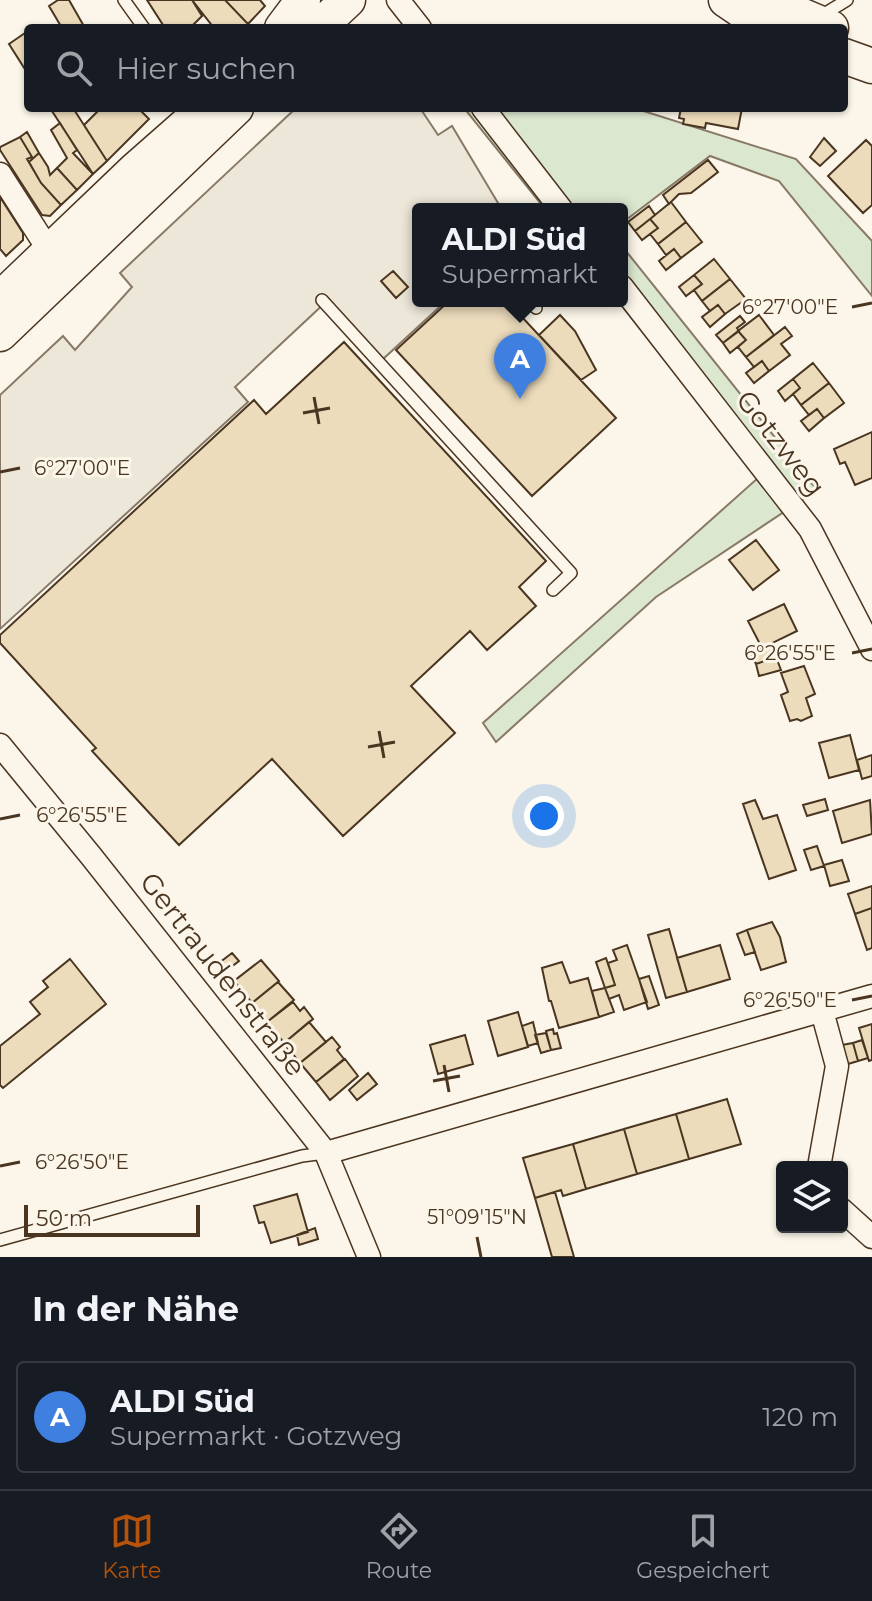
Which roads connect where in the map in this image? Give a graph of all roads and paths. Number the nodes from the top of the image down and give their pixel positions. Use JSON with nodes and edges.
{"nodes":[{"id":1,"x":124,"y":0,"type":"edge"},
{"id":2,"x":303,"y":0,"type":"edge"},
{"id":3,"x":348,"y":0,"type":"edge"},
{"id":4,"x":398,"y":0,"type":"edge"},
{"id":5,"x":726,"y":0,"type":"edge"},
{"id":6,"x":765,"y":0,"type":"edge"},
{"id":7,"x":847,"y":0,"type":"edge"},
{"id":8,"x":141,"y":24,"type":"edge"},
{"id":9,"x":285,"y":24,"type":"edge"},
{"id":10,"x":322,"y":24,"type":"edge"},
{"id":11,"x":417,"y":24,"type":"edge"},
{"id":12,"x":766,"y":24,"type":"edge"},
{"id":13,"x":820,"y":24,"type":"edge"},
{"id":14,"x":848,"y":33,"type":"edge"},
{"id":15,"x":872,"y":42,"type":"edge"},
{"id":16,"x":848,"y":57,"type":"edge"},
{"id":17,"x":872,"y":66,"type":"edge"},
{"id":18,"x":201,"y":112,"type":"edge"},
{"id":19,"x":231,"y":112,"type":"edge"},
{"id":20,"x":486,"y":112,"type":"edge"},
{"id":21,"x":0,"y":174,"type":"edge"},
{"id":22,"x":556,"y":203,"type":"edge"},
{"id":23,"x":57,"y":263,"type":"junction"},
{"id":24,"x":628,"y":295,"type":"edge"},
{"id":25,"x":0,"y":299,"type":"edge"},
{"id":26,"x":322,"y":300,"type":"dead end"},
{"id":27,"x":0,"y":334,"type":"edge"},
{"id":28,"x":553,"y":590,"type":"dead end"},
{"id":29,"x":872,"y":649,"type":"edge"},
{"id":30,"x":0,"y":745,"type":"edge"},
{"id":31,"x":872,"y":996,"type":"edge"},
{"id":32,"x":822,"y":1011,"type":"junction"},
{"id":33,"x":326,"y":1153,"type":"junction"},
{"id":34,"x":820,"y":1161,"type":"edge"},
{"id":35,"x":848,"y":1215,"type":"edge"},
{"id":36,"x":872,"y":1237,"type":"edge"},
{"id":37,"x":0,"y":1240,"type":"edge"},
{"id":38,"x":369,"y":1257,"type":"edge"}],
"edges":[{"from":1,"to":8,"type":"lane"},
{"from":2,"to":9,"type":"main road"},
{"from":3,"to":10,"type":"main road"},
{"from":4,"to":11,"type":"street"},
{"from":5,"to":12,"type":"main road"},
{"from":6,"to":13,"type":"main road"},
{"from":7,"to":13,"type":"lane"},
{"from":14,"to":15,"type":"main road"},
{"from":16,"to":17,"type":"main road"},
{"from":18,"to":23,"type":"main road"},
{"from":19,"to":23,"type":"main road"},
{"from":20,"to":22,"type":"street"},
{"from":21,"to":23,"type":"street"},
{"from":23,"to":25,"type":"main road"},
{"from":23,"to":27,"type":"main road"},
{"from":24,"to":29,"type":"street","name":"Gotzweg"},
{"from":26,"to":28,"type":"lane"},
{"from":30,"to":33,"type":"street","name":"Gertraudenstraße"},
{"from":31,"to":32,"type":"street"},
{"from":32,"to":33,"type":"street"},
{"from":32,"to":34,"type":"street"},
{"from":33,"to":37,"type":"lane"},
{"from":33,"to":38,"type":"street","name":"Gertraudenstraße"},
{"from":35,"to":36,"type":"street"}]}
